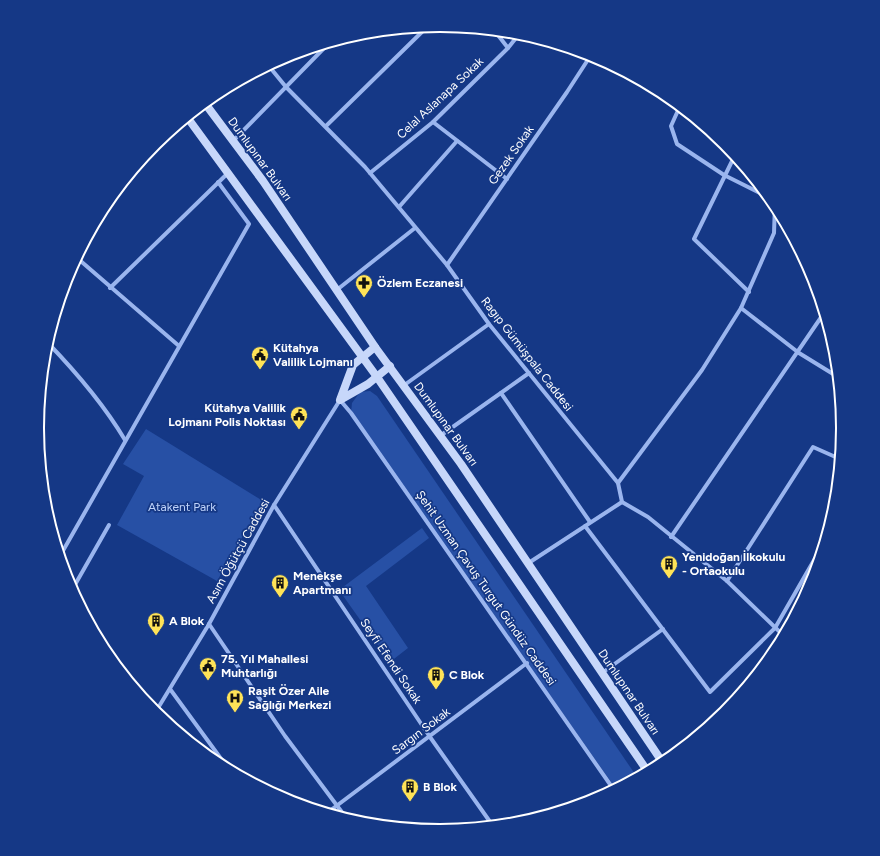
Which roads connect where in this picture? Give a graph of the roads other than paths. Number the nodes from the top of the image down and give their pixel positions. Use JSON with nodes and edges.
{"nodes":[{"id":1,"x":421,"y":33,"type":"edge"},
{"id":2,"x":499,"y":36,"type":"edge"},
{"id":3,"x":515,"y":40,"type":"edge"},
{"id":4,"x":508,"y":48,"type":"junction"},
{"id":5,"x":322,"y":50,"type":"edge"},
{"id":6,"x":587,"y":60,"type":"edge"},
{"id":7,"x":272,"y":70,"type":"edge"},
{"id":8,"x":286,"y":87,"type":"junction"},
{"id":9,"x":208,"y":108,"type":"edge"},
{"id":10,"x":678,"y":112,"type":"edge"},
{"id":11,"x":190,"y":121,"type":"edge"},
{"id":12,"x":433,"y":122,"type":"junction"},
{"id":13,"x":326,"y":126,"type":"junction"},
{"id":14,"x":233,"y":141,"type":"junction"},
{"id":15,"x":457,"y":141,"type":"junction"},
{"id":16,"x":732,"y":161,"type":"edge"},
{"id":17,"x":228,"y":173,"type":"junction"},
{"id":18,"x":370,"y":174,"type":"junction"},
{"id":19,"x":724,"y":175,"type":"junction"},
{"id":20,"x":507,"y":179,"type":"junction"},
{"id":21,"x":218,"y":182,"type":"junction"},
{"id":22,"x":757,"y":192,"type":"edge"},
{"id":23,"x":398,"y":207,"type":"junction"},
{"id":24,"x":775,"y":217,"type":"edge"},
{"id":25,"x":415,"y":228,"type":"junction"},
{"id":26,"x":81,"y":261,"type":"edge"},
{"id":27,"x":447,"y":265,"type":"junction"},
{"id":28,"x":110,"y":288,"type":"junction"},
{"id":29,"x":338,"y":289,"type":"junction"},
{"id":30,"x":749,"y":292,"type":"junction"},
{"id":31,"x":741,"y":308,"type":"junction"},
{"id":32,"x":821,"y":319,"type":"edge"},
{"id":33,"x":489,"y":324,"type":"junction"},
{"id":34,"x":179,"y":346,"type":"junction"},
{"id":35,"x":375,"y":347,"type":"junction"},
{"id":36,"x":53,"y":348,"type":"edge"},
{"id":37,"x":799,"y":353,"type":"junction"},
{"id":38,"x":362,"y":358,"type":"junction"},
{"id":39,"x":390,"y":366,"type":"junction"},
{"id":40,"x":529,"y":374,"type":"junction"},
{"id":41,"x":833,"y":374,"type":"edge"},
{"id":42,"x":377,"y":377,"type":"junction"},
{"id":43,"x":403,"y":386,"type":"junction"},
{"id":44,"x":501,"y":392,"type":"junction"},
{"id":45,"x":340,"y":400,"type":"junction"},
{"id":46,"x":440,"y":436,"type":"junction"},
{"id":47,"x":125,"y":440,"type":"junction"},
{"id":48,"x":835,"y":457,"type":"edge"},
{"id":49,"x":618,"y":483,"type":"junction"},
{"id":50,"x":622,"y":502,"type":"junction"},
{"id":51,"x":274,"y":505,"type":"junction"},
{"id":52,"x":590,"y":522,"type":"junction"},
{"id":53,"x":109,"y":525,"type":"dead end"},
{"id":54,"x":585,"y":526,"type":"junction"},
{"id":55,"x":672,"y":537,"type":"junction"},
{"id":56,"x":63,"y":550,"type":"edge"},
{"id":57,"x":812,"y":562,"type":"edge"},
{"id":58,"x":527,"y":564,"type":"junction"},
{"id":59,"x":727,"y":581,"type":"junction"},
{"id":60,"x":76,"y":584,"type":"edge"},
{"id":61,"x":209,"y":624,"type":"junction"},
{"id":62,"x":775,"y":628,"type":"junction"},
{"id":63,"x":663,"y":629,"type":"junction"},
{"id":64,"x":779,"y":632,"type":"edge"},
{"id":65,"x":526,"y":663,"type":"junction"},
{"id":66,"x":602,"y":673,"type":"junction"},
{"id":67,"x":170,"y":689,"type":"junction"},
{"id":68,"x":159,"y":707,"type":"edge"},
{"id":69,"x":430,"y":737,"type":"junction"},
{"id":70,"x":219,"y":757,"type":"edge"},
{"id":71,"x":659,"y":758,"type":"edge"},
{"id":72,"x":644,"y":767,"type":"edge"},
{"id":73,"x":611,"y":785,"type":"edge"},
{"id":74,"x":338,"y":806,"type":"junction"},
{"id":75,"x":333,"y":809,"type":"edge"},
{"id":76,"x":342,"y":812,"type":"edge"},
{"id":77,"x":490,"y":821,"type":"edge"}],
"edges":[{"from":1,"to":13,"type":"street"},
{"from":2,"to":4,"type":"street"},
{"from":3,"to":4,"type":"street","name":"Celal Aslanapa Sokak"},
{"from":4,"to":12,"type":"street","name":"Celal Aslanapa Sokak"},
{"from":5,"to":8,"type":"street"},
{"from":6,"to":20,"type":"street","name":"Gezek Sokak"},
{"from":7,"to":8,"type":"street","name":"Ragıp Gümüşpala Caddesi"},
{"from":8,"to":13,"type":"street","name":"Ragıp Gümüşpala Caddesi"},
{"from":8,"to":14,"type":"street"},
{"from":9,"to":14,"type":"main road","name":"Dumlupınar Bulvarı"},
{"from":10,"to":19,"type":"street"},
{"from":11,"to":17,"type":"main road"},
{"from":12,"to":15,"type":"street"},
{"from":12,"to":18,"type":"street","name":"Celal Aslanapa Sokak"},
{"from":13,"to":18,"type":"street","name":"Ragıp Gümüşpala Caddesi"},
{"from":14,"to":29,"type":"main road","name":"Dumlupınar Bulvarı"},
{"from":15,"to":20,"type":"street"},
{"from":15,"to":23,"type":"street"},
{"from":16,"to":19,"type":"street"},
{"from":17,"to":21,"type":"street"},
{"from":17,"to":38,"type":"main road"},
{"from":18,"to":23,"type":"street","name":"Ragıp Gümüşpala Caddesi"},
{"from":19,"to":22,"type":"street"},
{"from":19,"to":30,"type":"street"},
{"from":20,"to":27,"type":"street","name":"Gezek Sokak"},
{"from":21,"to":28,"type":"street"},
{"from":21,"to":34,"type":"street"},
{"from":23,"to":25,"type":"street","name":"Ragıp Gümüşpala Caddesi"},
{"from":24,"to":30,"type":"street"},
{"from":25,"to":27,"type":"street","name":"Ragıp Gümüşpala Caddesi"},
{"from":25,"to":29,"type":"street"},
{"from":26,"to":28,"type":"street"},
{"from":27,"to":33,"type":"street","name":"Ragıp Gümüşpala Caddesi"},
{"from":28,"to":34,"type":"street"},
{"from":29,"to":35,"type":"main road","name":"Dumlupınar Bulvarı"},
{"from":30,"to":31,"type":"street"},
{"from":31,"to":37,"type":"street"},
{"from":31,"to":49,"type":"street"},
{"from":32,"to":37,"type":"street"},
{"from":33,"to":40,"type":"street","name":"Ragıp Gümüşpala Caddesi"},
{"from":33,"to":43,"type":"street"},
{"from":34,"to":47,"type":"street"},
{"from":35,"to":38,"type":"main road"},
{"from":35,"to":39,"type":"main road","name":"Dumlupınar Bulvarı"},
{"from":36,"to":47,"type":"street"},
{"from":37,"to":41,"type":"street"},
{"from":37,"to":55,"type":"street"},
{"from":38,"to":42,"type":"main road"},
{"from":38,"to":45,"type":"main road"},
{"from":39,"to":42,"type":"main road"},
{"from":39,"to":43,"type":"main road","name":"Dumlupınar Bulvarı"},
{"from":40,"to":44,"type":"street"},
{"from":40,"to":49,"type":"street","name":"Ragıp Gümüşpala Caddesi"},
{"from":42,"to":45,"type":"main road"},
{"from":42,"to":72,"type":"main road"},
{"from":43,"to":46,"type":"main road","name":"Dumlupınar Bulvarı"},
{"from":44,"to":46,"type":"street"},
{"from":44,"to":52,"type":"street"},
{"from":45,"to":51,"type":"street","name":"Asım Öğütçü Caddesi"},
{"from":45,"to":65,"type":"street","name":"Şehit Uzman Çavuş Turgut Gündüz Caddesi"},
{"from":46,"to":58,"type":"main road","name":"Dumlupınar Bulvarı"},
{"from":47,"to":56,"type":"street"},
{"from":48,"to":59,"type":"street"},
{"from":49,"to":50,"type":"street","name":"Ragıp Gümüşpala Caddesi"},
{"from":50,"to":52,"type":"street"},
{"from":50,"to":55,"type":"street"},
{"from":51,"to":61,"type":"street","name":"Asım Öğütçü Caddesi"},
{"from":51,"to":69,"type":"street","name":"Seyfi Efendi Sokak"},
{"from":52,"to":54,"type":"street"},
{"from":53,"to":60,"type":"street"},
{"from":54,"to":58,"type":"street"},
{"from":54,"to":63,"type":"street"},
{"from":55,"to":59,"type":"street"},
{"from":57,"to":62,"type":"street"},
{"from":58,"to":66,"type":"main road","name":"Dumlupınar Bulvarı"},
{"from":59,"to":62,"type":"street"},
{"from":61,"to":67,"type":"street","name":"Asım Öğütçü Caddesi"},
{"from":61,"to":74,"type":"street"},
{"from":62,"to":63,"type":"street"},
{"from":62,"to":64,"type":"street"},
{"from":63,"to":66,"type":"street"},
{"from":65,"to":69,"type":"street","name":"Sargın Sokak"},
{"from":65,"to":73,"type":"street","name":"Şehit Uzman Çavuş Turgut Gündüz Caddesi"},
{"from":66,"to":71,"type":"main road","name":"Dumlupınar Bulvarı"},
{"from":67,"to":68,"type":"street","name":"Asım Öğütçü Caddesi"},
{"from":67,"to":70,"type":"street"},
{"from":69,"to":74,"type":"street","name":"Sargın Sokak"},
{"from":69,"to":77,"type":"street","name":"Seyfi Efendi Sokak"},
{"from":74,"to":75,"type":"street","name":"Sargın Sokak"},
{"from":74,"to":76,"type":"street"}]}
